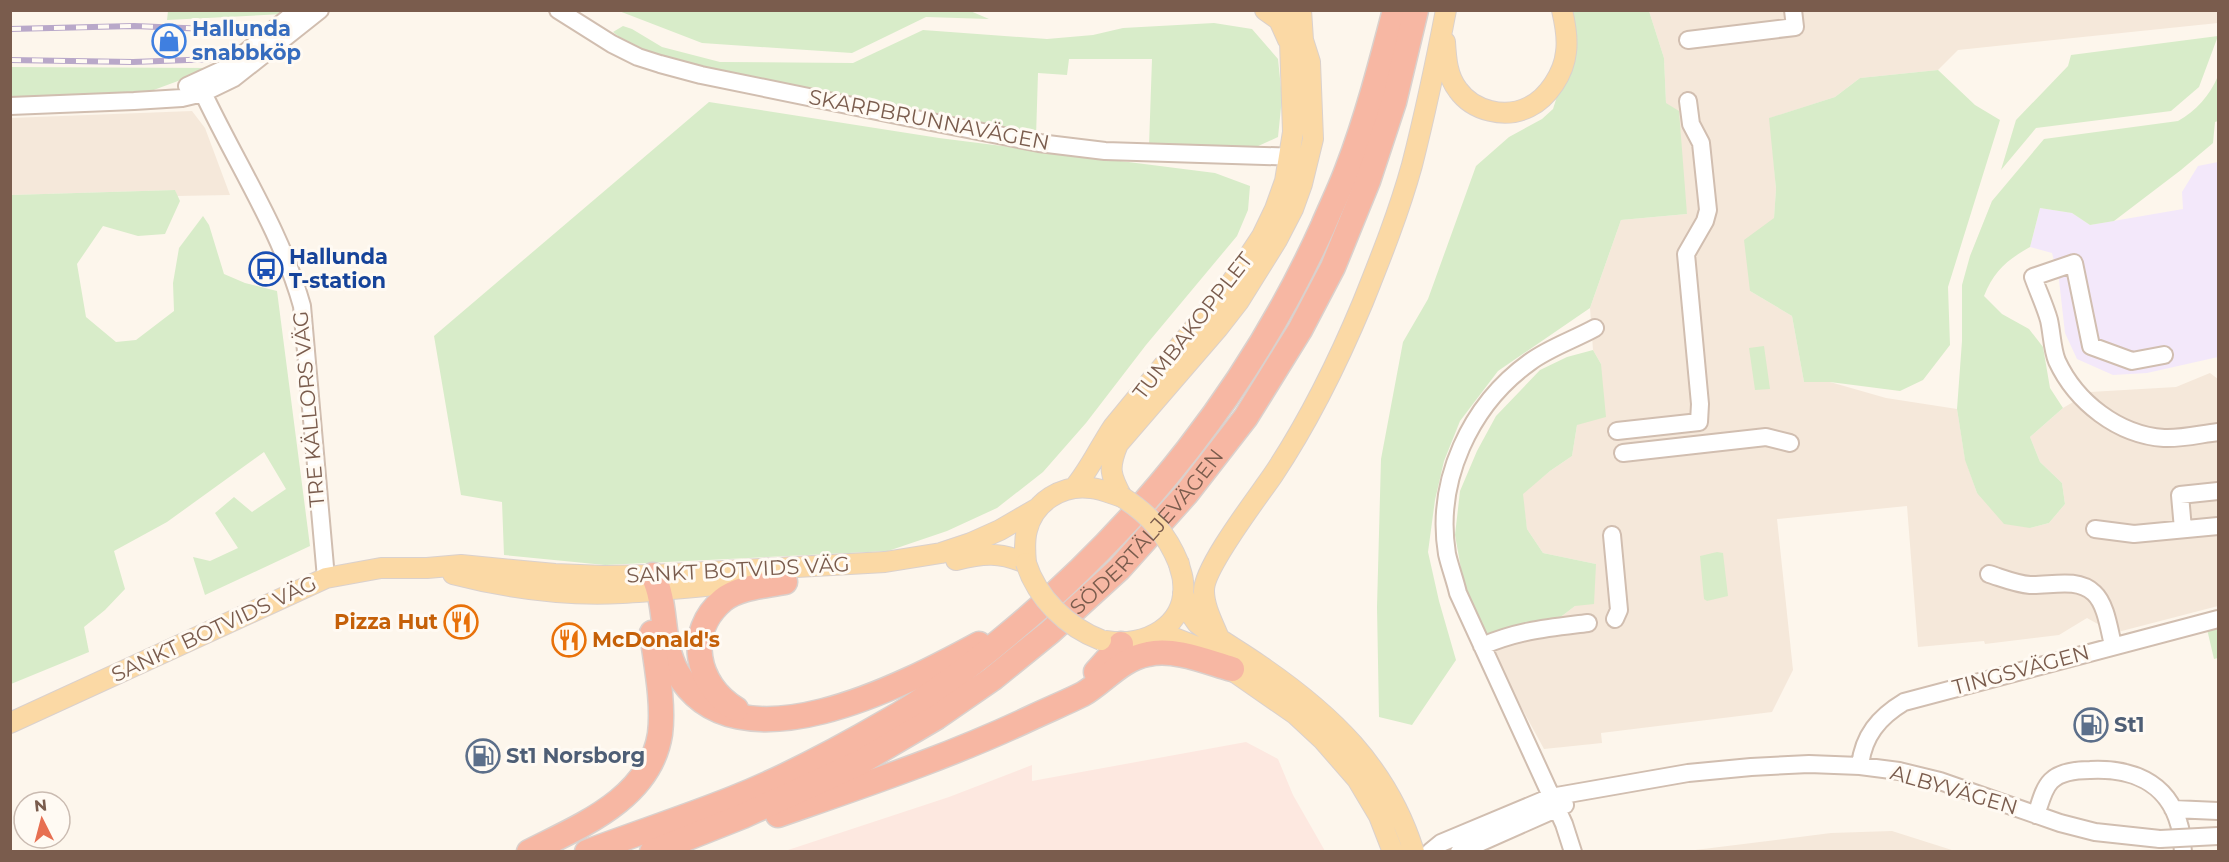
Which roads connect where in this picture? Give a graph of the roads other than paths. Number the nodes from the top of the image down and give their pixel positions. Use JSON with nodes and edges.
{"nodes":[{"id":1,"x":298,"y":10,"type":"edge"},
{"id":2,"x":320,"y":10,"type":"edge"},
{"id":3,"x":1265,"y":10,"type":"edge"},
{"id":4,"x":1289,"y":10,"type":"edge"},
{"id":5,"x":1301,"y":10,"type":"edge"},
{"id":6,"x":1310,"y":10,"type":"edge"},
{"id":7,"x":1395,"y":10,"type":"edge"},
{"id":8,"x":1416,"y":10,"type":"edge"},
{"id":9,"x":1562,"y":10,"type":"edge"},
{"id":10,"x":1793,"y":10,"type":"edge"},
{"id":11,"x":559,"y":12,"type":"edge"},
{"id":12,"x":1445,"y":16,"type":"edge"},
{"id":13,"x":1688,"y":40,"type":"dead end"},
{"id":14,"x":1289,"y":43,"type":"junction"},
{"id":15,"x":1310,"y":62,"type":"junction"},
{"id":16,"x":201,"y":87,"type":"junction"},
{"id":17,"x":1688,"y":101,"type":"dead end"},
{"id":18,"x":10,"y":106,"type":"edge"},
{"id":19,"x":1299,"y":157,"type":"junction"},
{"id":20,"x":1594,"y":328,"type":"dead end"},
{"id":21,"x":2164,"y":355,"type":"dead end"},
{"id":22,"x":1617,"y":431,"type":"dead end"},
{"id":23,"x":2218,"y":432,"type":"edge"},
{"id":24,"x":1790,"y":443,"type":"dead end"},
{"id":25,"x":1623,"y":453,"type":"dead end"},
{"id":26,"x":1074,"y":488,"type":"junction"},
{"id":27,"x":1112,"y":489,"type":"junction"},
{"id":28,"x":2218,"y":491,"type":"edge"},
{"id":29,"x":1038,"y":508,"type":"junction"},
{"id":30,"x":2218,"y":526,"type":"edge"},
{"id":31,"x":2095,"y":529,"type":"dead end"},
{"id":32,"x":2183,"y":529,"type":"junction"},
{"id":33,"x":1233,"y":533,"type":"junction"},
{"id":34,"x":1612,"y":535,"type":"dead end"},
{"id":35,"x":1026,"y":563,"type":"junction"},
{"id":36,"x":1989,"y":574,"type":"dead end"},
{"id":37,"x":326,"y":578,"type":"junction"},
{"id":38,"x":785,"y":582,"type":"junction"},
{"id":39,"x":654,"y":585,"type":"junction"},
{"id":40,"x":1183,"y":588,"type":"junction"},
{"id":41,"x":1029,"y":618,"type":"junction"},
{"id":42,"x":1615,"y":619,"type":"dead end"},
{"id":43,"x":2218,"y":619,"type":"edge"},
{"id":44,"x":1588,"y":623,"type":"dead end"},
{"id":45,"x":1155,"y":636,"type":"junction"},
{"id":46,"x":1219,"y":638,"type":"junction"},
{"id":47,"x":1111,"y":642,"type":"junction"},
{"id":48,"x":2113,"y":645,"type":"junction"},
{"id":49,"x":1482,"y":646,"type":"junction"},
{"id":50,"x":1232,"y":669,"type":"junction"},
{"id":51,"x":1053,"y":708,"type":"junction"},
{"id":52,"x":754,"y":719,"type":"junction"},
{"id":53,"x":10,"y":723,"type":"edge"},
{"id":54,"x":1860,"y":766,"type":"junction"},
{"id":55,"x":1554,"y":803,"type":"junction"},
{"id":56,"x":2173,"y":809,"type":"junction"},
{"id":57,"x":2218,"y":811,"type":"edge"},
{"id":58,"x":2036,"y":814,"type":"junction"},
{"id":59,"x":2218,"y":836,"type":"edge"},
{"id":60,"x":529,"y":852,"type":"edge"},
{"id":61,"x":587,"y":852,"type":"edge"},
{"id":62,"x":652,"y":852,"type":"edge"},
{"id":63,"x":671,"y":852,"type":"edge"},
{"id":64,"x":1393,"y":852,"type":"edge"},
{"id":65,"x":1414,"y":852,"type":"edge"},
{"id":66,"x":1430,"y":852,"type":"edge"},
{"id":67,"x":1459,"y":852,"type":"edge"},
{"id":68,"x":1573,"y":852,"type":"edge"},
{"id":69,"x":2183,"y":852,"type":"edge"}],
"edges":[{"from":1,"to":16,"type":"street"},
{"from":2,"to":16,"type":"street"},
{"from":3,"to":14,"type":"main road"},
{"from":4,"to":14,"type":"main road","name":"TUMBAKOPPLET"},
{"from":5,"to":15,"type":"main road","name":"TUMBAKOPPLET"},
{"from":6,"to":15,"type":"main road","name":"TUMBAKOPPLET"},
{"from":7,"to":41,"type":"highway"},
{"from":8,"to":62,"type":"highway","name":"SÖDERTÄLJEVÄGEN"},
{"from":9,"to":12,"type":"main road"},
{"from":10,"to":13,"type":"street"},
{"from":11,"to":19,"type":"street","name":"SKARPBRUNNAVÄGEN"},
{"from":12,"to":33,"type":"main road"},
{"from":14,"to":19,"type":"main road","name":"TUMBAKOPPLET"},
{"from":15,"to":19,"type":"main road","name":"TUMBAKOPPLET"},
{"from":16,"to":18,"type":"street"},
{"from":16,"to":37,"type":"street","name":"TRE KÄLLORS VÄG"},
{"from":17,"to":22,"type":"street"},
{"from":19,"to":26,"type":"main road","name":"TUMBAKOPPLET"},
{"from":19,"to":27,"type":"main road","name":"TUMBAKOPPLET"},
{"from":20,"to":49,"type":"street"},
{"from":21,"to":23,"type":"street"},
{"from":24,"to":25,"type":"street"},
{"from":26,"to":27,"type":"main road"},
{"from":26,"to":29,"type":"main road"},
{"from":27,"to":40,"type":"main road","bridge":true},
{"from":28,"to":32,"type":"street"},
{"from":29,"to":35,"type":"main road"},
{"from":29,"to":39,"type":"main road","name":"SANKT BOTVIDS VÄG"},
{"from":30,"to":32,"type":"street"},
{"from":31,"to":32,"type":"street"},
{"from":33,"to":40,"type":"main road"},
{"from":33,"to":46,"type":"main road"},
{"from":34,"to":42,"type":"street"},
{"from":35,"to":38,"type":"main road","name":"SANKT BOTVIDS VÄG"},
{"from":35,"to":47,"type":"main road","bridge":true},
{"from":36,"to":48,"type":"street"},
{"from":37,"to":39,"type":"main road","name":"SANKT BOTVIDS VÄG"},
{"from":37,"to":53,"type":"main road","name":"SANKT BOTVIDS VÄG"},
{"from":38,"to":39,"type":"main road","name":"SANKT BOTVIDS VÄG"},
{"from":38,"to":52,"type":"highway"},
{"from":39,"to":52,"type":"highway"},
{"from":39,"to":60,"type":"highway"},
{"from":40,"to":45,"type":"main road"},
{"from":40,"to":46,"type":"main road"},
{"from":41,"to":52,"type":"highway"},
{"from":41,"to":61,"type":"highway"},
{"from":43,"to":48,"type":"street","name":"TINGSVÄGEN"},
{"from":44,"to":49,"type":"street"},
{"from":45,"to":47,"type":"main road"},
{"from":45,"to":50,"type":"main road"},
{"from":46,"to":65,"type":"main road"},
{"from":47,"to":51,"type":"highway"},
{"from":48,"to":54,"type":"street","name":"TINGSVÄGEN"},
{"from":49,"to":55,"type":"street"},
{"from":50,"to":51,"type":"highway"},
{"from":50,"to":64,"type":"main road"},
{"from":51,"to":63,"type":"highway"},
{"from":54,"to":55,"type":"street","name":"ALBYVÄGEN"},
{"from":54,"to":58,"type":"street","name":"ALBYVÄGEN"},
{"from":55,"to":66,"type":"street","name":"ALBYVÄGEN"},
{"from":55,"to":67,"type":"street","name":"ALBYVÄGEN"},
{"from":55,"to":68,"type":"street"},
{"from":56,"to":57,"type":"street"},
{"from":56,"to":58,"type":"street"},
{"from":56,"to":69,"type":"street"},
{"from":58,"to":59,"type":"street","name":"ALBYVÄGEN","bridge":true}]}
